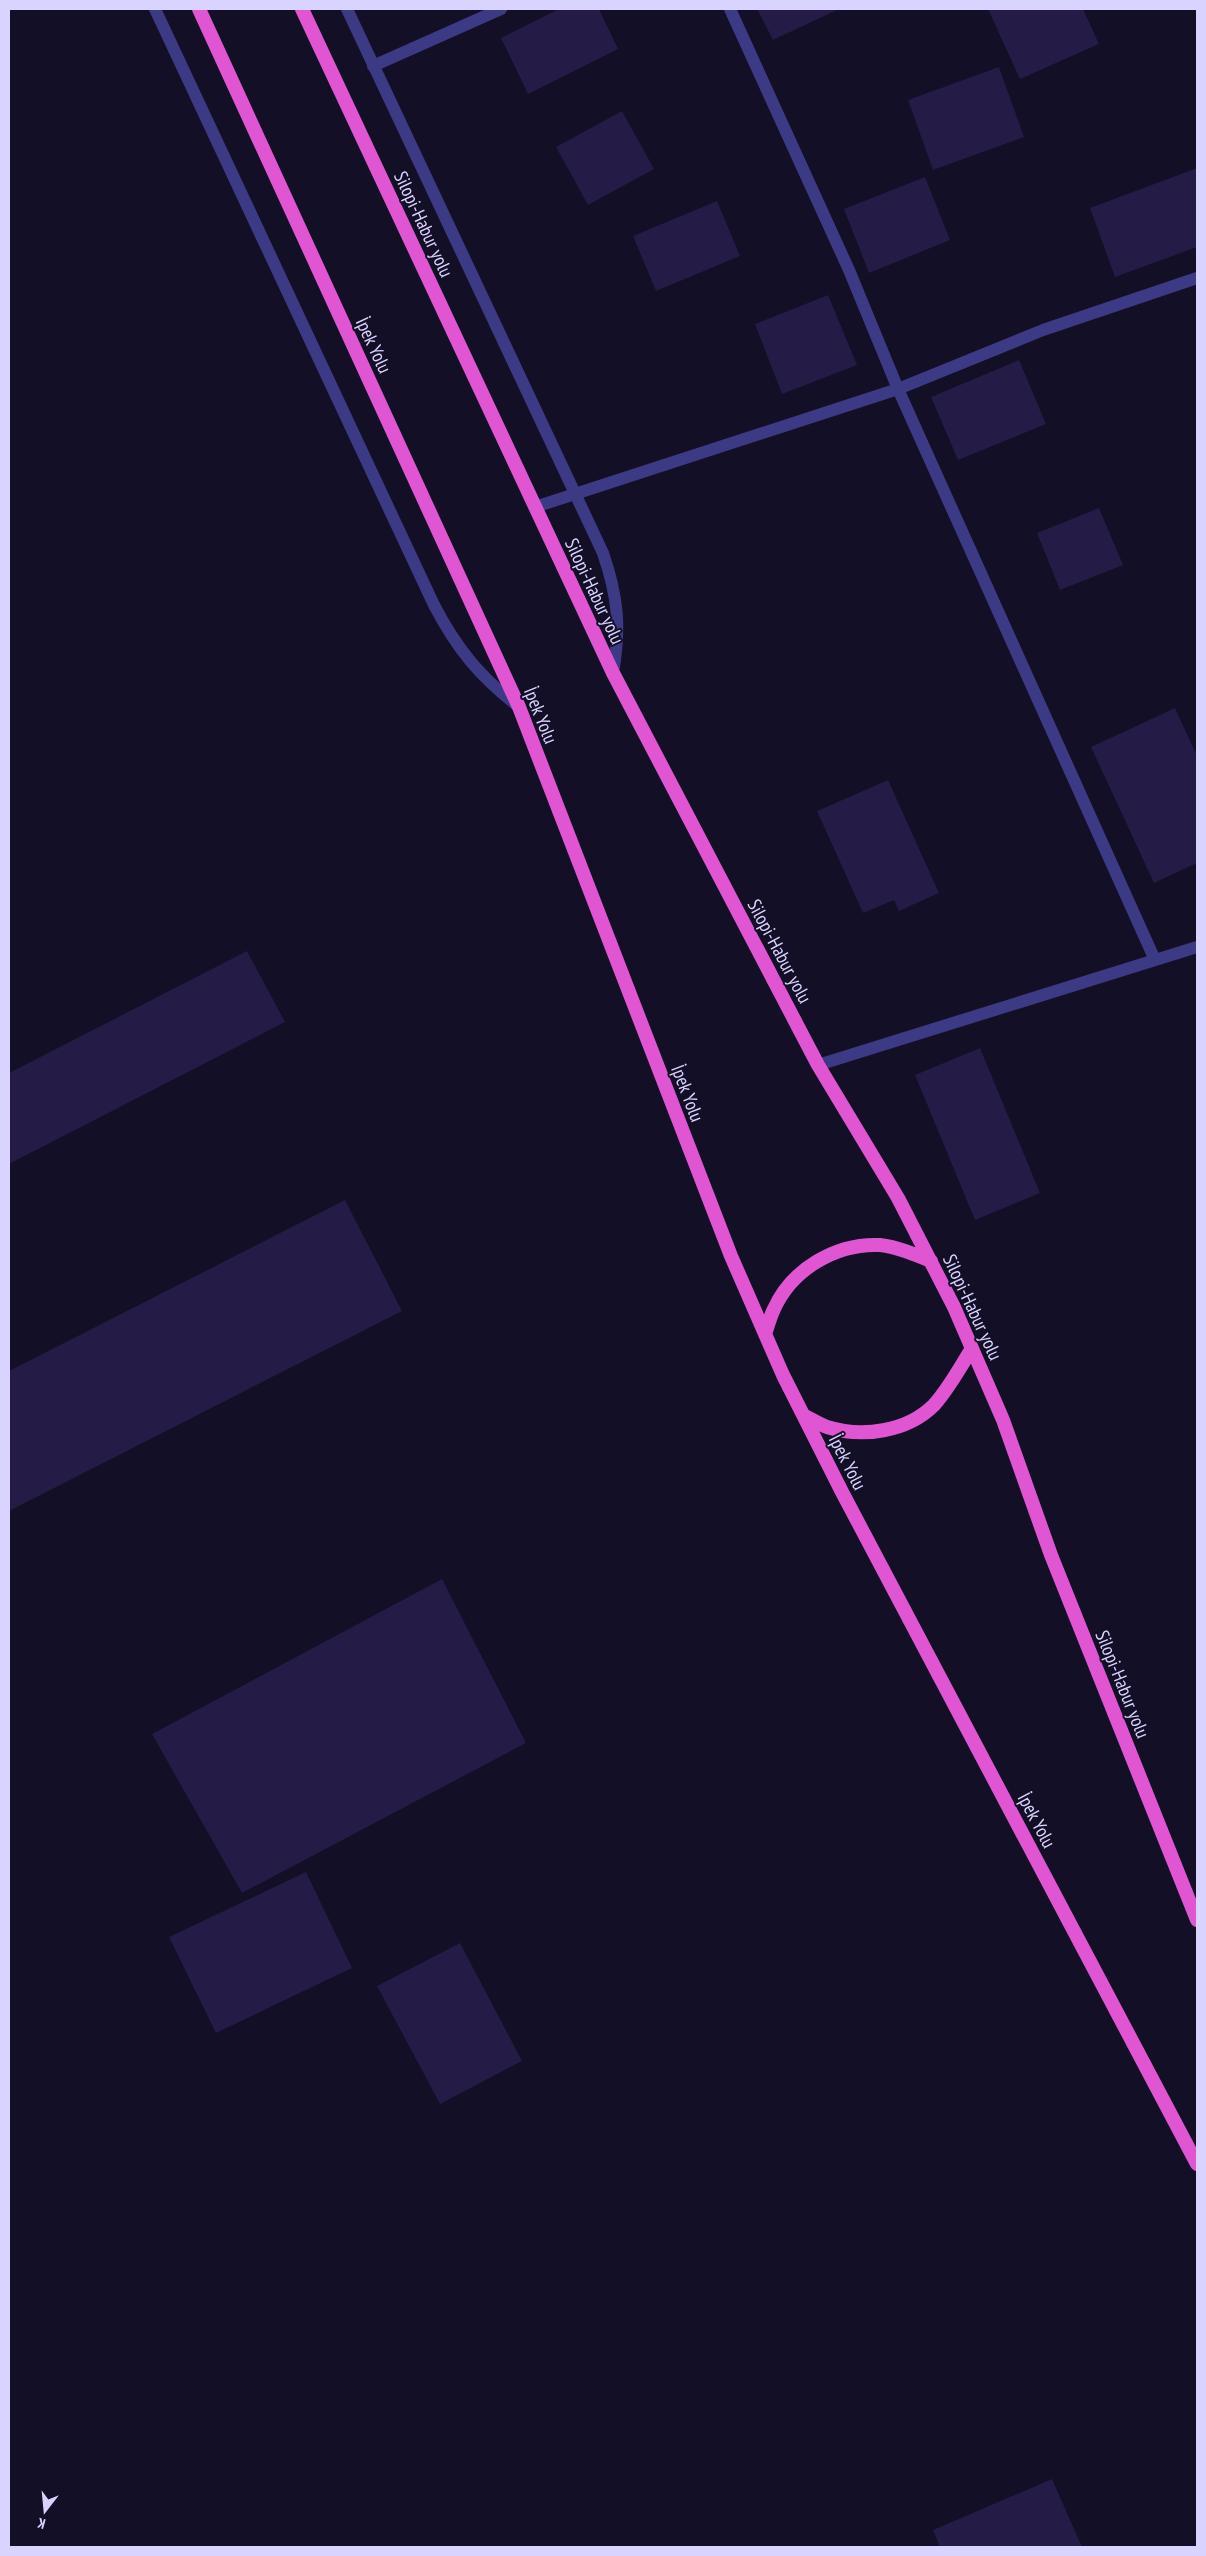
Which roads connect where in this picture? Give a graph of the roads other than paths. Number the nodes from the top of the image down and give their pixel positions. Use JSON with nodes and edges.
{"nodes":[{"id":1,"x":155,"y":9,"type":"edge"},
{"id":2,"x":199,"y":9,"type":"edge"},
{"id":3,"x":302,"y":9,"type":"edge"},
{"id":4,"x":347,"y":9,"type":"edge"},
{"id":5,"x":501,"y":9,"type":"edge"},
{"id":6,"x":730,"y":9,"type":"edge"},
{"id":7,"x":373,"y":66,"type":"junction"},
{"id":8,"x":1197,"y":278,"type":"edge"},
{"id":9,"x":898,"y":389,"type":"junction"},
{"id":10,"x":575,"y":494,"type":"junction"},
{"id":11,"x":535,"y":507,"type":"junction"},
{"id":12,"x":613,"y":673,"type":"junction"},
{"id":13,"x":519,"y":707,"type":"junction"},
{"id":14,"x":1197,"y":947,"type":"edge"},
{"id":15,"x":1155,"y":960,"type":"junction"},
{"id":16,"x":818,"y":1065,"type":"junction"},
{"id":17,"x":931,"y":1261,"type":"junction"},
{"id":18,"x":766,"y":1334,"type":"junction"},
{"id":19,"x":972,"y":1348,"type":"junction"},
{"id":20,"x":803,"y":1415,"type":"junction"},
{"id":21,"x":1197,"y":1920,"type":"edge"},
{"id":22,"x":1197,"y":2164,"type":"edge"}],
"edges":[{"from":1,"to":13,"type":"street"},
{"from":2,"to":13,"type":"highway","name":"İpek Yolu"},
{"from":3,"to":11,"type":"highway","name":"Silopi-Habur yolu"},
{"from":4,"to":7,"type":"street"},
{"from":5,"to":7,"type":"street"},
{"from":6,"to":9,"type":"street"},
{"from":7,"to":10,"type":"street"},
{"from":8,"to":9,"type":"street"},
{"from":9,"to":10,"type":"street"},
{"from":9,"to":15,"type":"street"},
{"from":10,"to":11,"type":"street"},
{"from":10,"to":12,"type":"street"},
{"from":11,"to":12,"type":"highway","name":"Silopi-Habur yolu"},
{"from":12,"to":16,"type":"highway","name":"Silopi-Habur yolu"},
{"from":13,"to":18,"type":"highway","name":"İpek Yolu"},
{"from":14,"to":15,"type":"street"},
{"from":15,"to":16,"type":"street"},
{"from":16,"to":17,"type":"highway","name":"Silopi-Habur yolu"},
{"from":17,"to":18,"type":"highway"},
{"from":17,"to":19,"type":"highway","name":"Silopi-Habur yolu"},
{"from":18,"to":20,"type":"highway","name":"İpek Yolu"},
{"from":19,"to":20,"type":"highway"},
{"from":19,"to":21,"type":"highway","name":"Silopi-Habur yolu"},
{"from":20,"to":22,"type":"highway","name":"İpek Yolu"}]}
